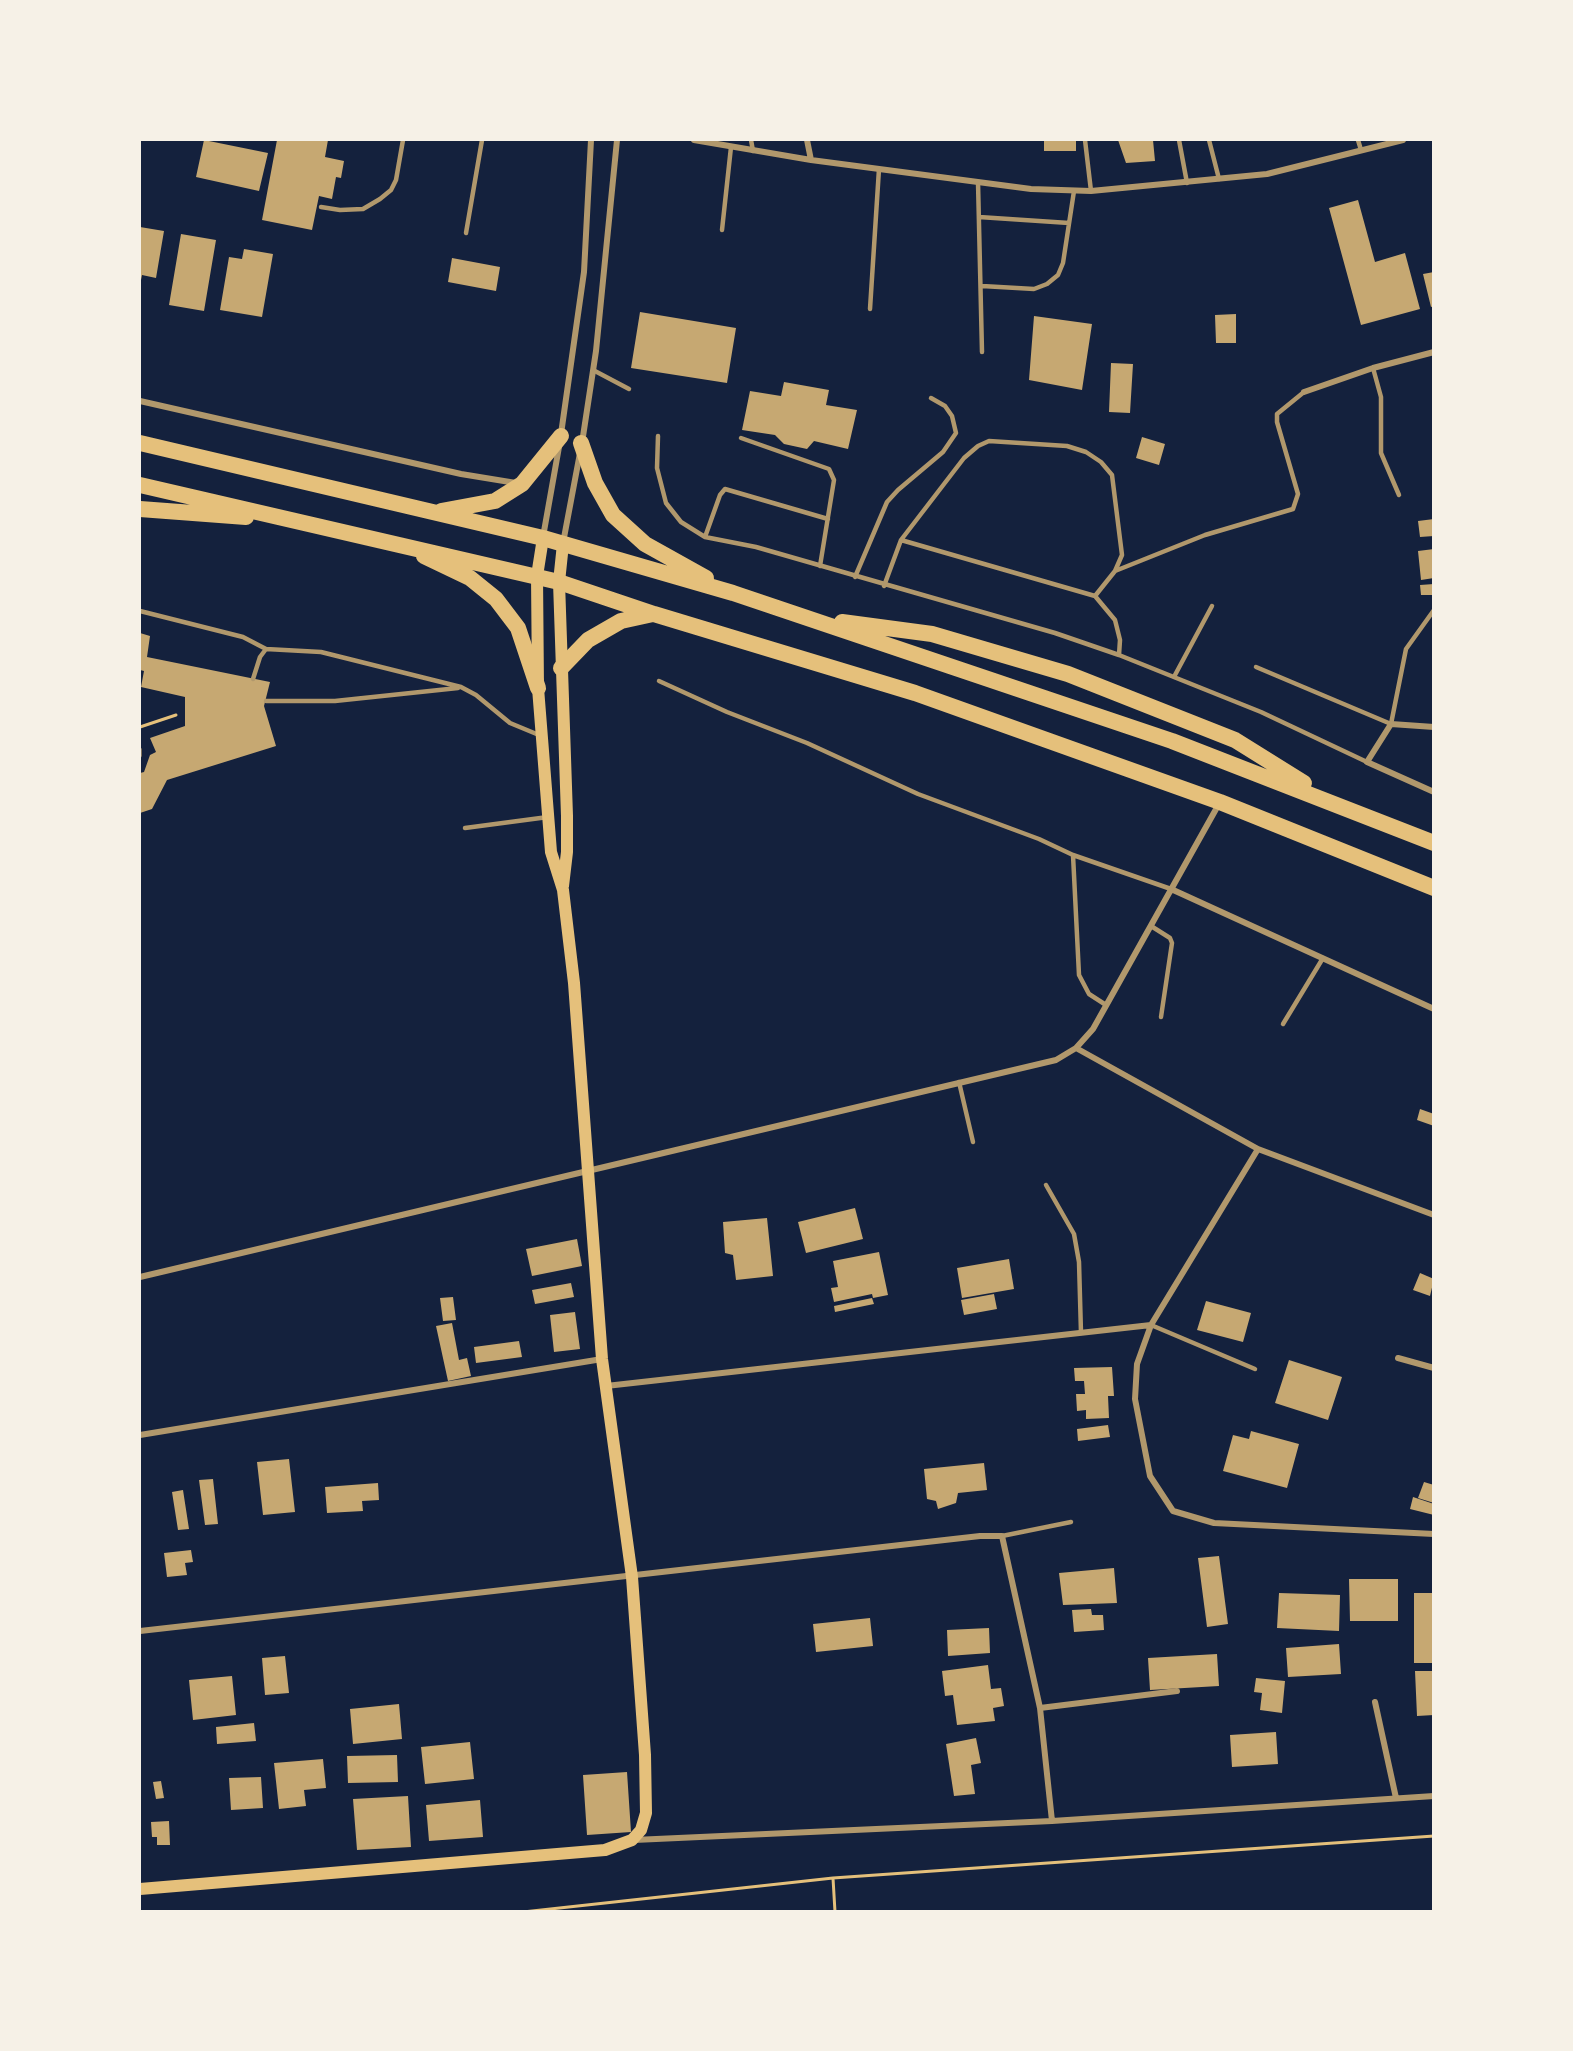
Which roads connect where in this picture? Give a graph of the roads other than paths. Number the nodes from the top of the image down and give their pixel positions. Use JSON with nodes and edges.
{"nodes":[{"id":1,"x":403,"y":140,"type":"edge"},
{"id":2,"x":482,"y":140,"type":"edge"},
{"id":3,"x":591,"y":140,"type":"edge"},
{"id":4,"x":617,"y":140,"type":"edge"},
{"id":5,"x":694,"y":140,"type":"edge"},
{"id":6,"x":751,"y":140,"type":"edge"},
{"id":7,"x":807,"y":140,"type":"edge"},
{"id":8,"x":1085,"y":140,"type":"edge"},
{"id":9,"x":1179,"y":140,"type":"edge"},
{"id":10,"x":1209,"y":140,"type":"edge"},
{"id":11,"x":1358,"y":140,"type":"edge"},
{"id":12,"x":1403,"y":140,"type":"edge"},
{"id":13,"x":731,"y":147,"type":"junction"},
{"id":14,"x":1361,"y":150,"type":"junction"},
{"id":15,"x":753,"y":151,"type":"junction"},
{"id":16,"x":811,"y":160,"type":"junction"},
{"id":17,"x":879,"y":169,"type":"junction"},
{"id":18,"x":1219,"y":179,"type":"junction"},
{"id":19,"x":978,"y":182,"type":"junction"},
{"id":20,"x":1187,"y":183,"type":"junction"},
{"id":21,"x":1074,"y":191,"type":"junction"},
{"id":22,"x":1091,"y":191,"type":"junction"},
{"id":23,"x":321,"y":207,"type":"dead end"},
{"id":24,"x":980,"y":217,"type":"junction"},
{"id":25,"x":1069,"y":224,"type":"junction"},
{"id":26,"x":722,"y":230,"type":"dead end"},
{"id":27,"x":466,"y":232,"type":"dead end"},
{"id":28,"x":982,"y":286,"type":"junction"},
{"id":29,"x":870,"y":309,"type":"dead end"},
{"id":30,"x":982,"y":352,"type":"dead end"},
{"id":31,"x":1434,"y":352,"type":"edge"},
{"id":32,"x":1373,"y":368,"type":"junction"},
{"id":33,"x":593,"y":369,"type":"junction"},
{"id":34,"x":630,"y":389,"type":"dead end"},
{"id":35,"x":1304,"y":392,"type":"joint"},
{"id":36,"x":931,"y":398,"type":"dead end"},
{"id":37,"x":140,"y":401,"type":"edge"},
{"id":38,"x":561,"y":436,"type":"junction"},
{"id":39,"x":658,"y":436,"type":"dead end"},
{"id":40,"x":741,"y":438,"type":"dead end"},
{"id":41,"x":140,"y":443,"type":"edge"},
{"id":42,"x":581,"y":443,"type":"junction"},
{"id":43,"x":522,"y":484,"type":"junction"},
{"id":44,"x":140,"y":485,"type":"edge"},
{"id":45,"x":1399,"y":495,"type":"dead end"},
{"id":46,"x":140,"y":509,"type":"edge"},
{"id":47,"x":434,"y":512,"type":"junction"},
{"id":48,"x":293,"y":519,"type":"junction"},
{"id":49,"x":828,"y":519,"type":"junction"},
{"id":50,"x":705,"y":537,"type":"junction"},
{"id":51,"x":543,"y":538,"type":"junction"},
{"id":52,"x":901,"y":540,"type":"junction"},
{"id":53,"x":396,"y":542,"type":"junction"},
{"id":54,"x":563,"y":544,"type":"junction"},
{"id":55,"x":820,"y":566,"type":"junction"},
{"id":56,"x":1115,"y":571,"type":"junction"},
{"id":57,"x":537,"y":576,"type":"junction"},
{"id":58,"x":855,"y":577,"type":"junction"},
{"id":59,"x":559,"y":582,"type":"junction"},
{"id":60,"x":884,"y":586,"type":"junction"},
{"id":61,"x":733,"y":592,"type":"junction"},
{"id":62,"x":1095,"y":596,"type":"junction"},
{"id":63,"x":1212,"y":606,"type":"dead end"},
{"id":64,"x":1434,"y":610,"type":"edge"},
{"id":65,"x":140,"y":611,"type":"edge"},
{"id":66,"x":654,"y":614,"type":"junction"},
{"id":67,"x":810,"y":618,"type":"junction"},
{"id":68,"x":266,"y":649,"type":"junction"},
{"id":69,"x":1119,"y":654,"type":"junction"},
{"id":70,"x":1256,"y":667,"type":"dead end"},
{"id":71,"x":561,"y":668,"type":"junction"},
{"id":72,"x":1175,"y":675,"type":"junction"},
{"id":73,"x":253,"y":679,"type":"dead end"},
{"id":74,"x":659,"y":681,"type":"dead end"},
{"id":75,"x":461,"y":687,"type":"junction"},
{"id":76,"x":538,"y":688,"type":"junction"},
{"id":77,"x":266,"y":701,"type":"dead end"},
{"id":78,"x":1391,"y":723,"type":"junction"},
{"id":79,"x":1434,"y":727,"type":"edge"},
{"id":80,"x":543,"y":736,"type":"junction"},
{"id":81,"x":1367,"y":762,"type":"junction"},
{"id":82,"x":1434,"y":792,"type":"edge"},
{"id":83,"x":1220,"y":802,"type":"junction"},
{"id":84,"x":1338,"y":804,"type":"junction"},
{"id":85,"x":548,"y":817,"type":"junction"},
{"id":86,"x":465,"y":828,"type":"dead end"},
{"id":87,"x":1434,"y":843,"type":"edge"},
{"id":88,"x":1073,"y":855,"type":"junction"},
{"id":89,"x":1434,"y":888,"type":"edge"},
{"id":90,"x":1170,"y":889,"type":"junction"},
{"id":91,"x":563,"y":891,"type":"junction"},
{"id":92,"x":1151,"y":926,"type":"junction"},
{"id":93,"x":1323,"y":958,"type":"junction"},
{"id":94,"x":1106,"y":1005,"type":"junction"},
{"id":95,"x":1434,"y":1009,"type":"edge"},
{"id":96,"x":1161,"y":1017,"type":"dead end"},
{"id":97,"x":1283,"y":1024,"type":"dead end"},
{"id":98,"x":1076,"y":1048,"type":"junction"},
{"id":99,"x":959,"y":1082,"type":"junction"},
{"id":100,"x":974,"y":1142,"type":"dead end"},
{"id":101,"x":1258,"y":1149,"type":"junction"},
{"id":102,"x":589,"y":1169,"type":"junction"},
{"id":103,"x":1046,"y":1185,"type":"dead end"},
{"id":104,"x":1434,"y":1215,"type":"edge"},
{"id":105,"x":140,"y":1277,"type":"edge"},
{"id":106,"x":1151,"y":1325,"type":"junction"},
{"id":107,"x":1081,"y":1332,"type":"junction"},
{"id":108,"x":1398,"y":1358,"type":"dead end"},
{"id":109,"x":602,"y":1359,"type":"junction"},
{"id":110,"x":1434,"y":1368,"type":"edge"},
{"id":111,"x":1255,"y":1369,"type":"dead end"},
{"id":112,"x":606,"y":1386,"type":"junction"},
{"id":113,"x":140,"y":1435,"type":"edge"},
{"id":114,"x":1071,"y":1522,"type":"dead end"},
{"id":115,"x":1434,"y":1534,"type":"edge"},
{"id":116,"x":1002,"y":1536,"type":"junction"},
{"id":117,"x":632,"y":1577,"type":"junction"},
{"id":118,"x":140,"y":1631,"type":"edge"},
{"id":119,"x":1177,"y":1691,"type":"dead end"},
{"id":120,"x":1375,"y":1702,"type":"dead end"},
{"id":121,"x":1040,"y":1708,"type":"junction"},
{"id":122,"x":1434,"y":1796,"type":"edge"},
{"id":123,"x":1396,"y":1798,"type":"junction"},
{"id":124,"x":1052,"y":1821,"type":"junction"},
{"id":125,"x":632,"y":1840,"type":"junction"},
{"id":126,"x":140,"y":1889,"type":"edge"}],
"edges":[{"from":1,"to":23,"type":"lane"},
{"from":2,"to":27,"type":"lane"},
{"from":3,"to":38,"type":"street"},
{"from":4,"to":33,"type":"street"},
{"from":5,"to":13,"type":"street"},
{"from":6,"to":15,"type":"lane"},
{"from":7,"to":16,"type":"street"},
{"from":8,"to":22,"type":"lane"},
{"from":9,"to":20,"type":"lane"},
{"from":10,"to":18,"type":"lane"},
{"from":11,"to":14,"type":"lane"},
{"from":12,"to":14,"type":"street"},
{"from":13,"to":15,"type":"street"},
{"from":13,"to":26,"type":"lane"},
{"from":14,"to":18,"type":"street"},
{"from":15,"to":16,"type":"street"},
{"from":16,"to":17,"type":"street"},
{"from":17,"to":19,"type":"street"},
{"from":17,"to":29,"type":"lane"},
{"from":18,"to":20,"type":"street"},
{"from":19,"to":21,"type":"street"},
{"from":19,"to":24,"type":"lane"},
{"from":20,"to":22,"type":"street"},
{"from":21,"to":22,"type":"street"},
{"from":21,"to":25,"type":"lane"},
{"from":24,"to":25,"type":"lane"},
{"from":24,"to":28,"type":"lane"},
{"from":25,"to":28,"type":"lane"},
{"from":28,"to":30,"type":"lane"},
{"from":31,"to":32,"type":"street"},
{"from":32,"to":35,"type":"street"},
{"from":32,"to":45,"type":"lane"},
{"from":33,"to":34,"type":"lane"},
{"from":33,"to":42,"type":"street"},
{"from":35,"to":56,"type":"lane"},
{"from":36,"to":58,"type":"lane"},
{"from":37,"to":43,"type":"street"},
{"from":38,"to":43,"type":"highway"},
{"from":38,"to":51,"type":"street"},
{"from":39,"to":50,"type":"lane"},
{"from":40,"to":49,"type":"lane"},
{"from":41,"to":47,"type":"highway"},
{"from":42,"to":54,"type":"street"},
{"from":42,"to":61,"type":"highway"},
{"from":43,"to":47,"type":"highway"},
{"from":44,"to":48,"type":"highway"},
{"from":46,"to":48,"type":"highway"},
{"from":47,"to":51,"type":"highway"},
{"from":48,"to":53,"type":"highway"},
{"from":49,"to":50,"type":"lane"},
{"from":49,"to":55,"type":"lane"},
{"from":50,"to":55,"type":"lane"},
{"from":51,"to":54,"type":"highway"},
{"from":51,"to":57,"type":"main road"},
{"from":52,"to":56,"type":"lane"},
{"from":52,"to":60,"type":"lane"},
{"from":52,"to":62,"type":"lane"},
{"from":53,"to":57,"type":"highway"},
{"from":53,"to":76,"type":"highway"},
{"from":54,"to":59,"type":"main road"},
{"from":54,"to":61,"type":"highway"},
{"from":55,"to":58,"type":"lane"},
{"from":56,"to":62,"type":"lane"},
{"from":57,"to":59,"type":"highway"},
{"from":57,"to":76,"type":"main road"},
{"from":58,"to":60,"type":"lane"},
{"from":59,"to":66,"type":"highway"},
{"from":59,"to":71,"type":"main road"},
{"from":60,"to":69,"type":"lane"},
{"from":61,"to":67,"type":"highway"},
{"from":62,"to":69,"type":"lane"},
{"from":63,"to":72,"type":"lane"},
{"from":64,"to":78,"type":"lane"},
{"from":65,"to":68,"type":"lane"},
{"from":66,"to":71,"type":"highway"},
{"from":66,"to":83,"type":"highway"},
{"from":67,"to":84,"type":"highway"},
{"from":67,"to":84,"type":"highway"},
{"from":68,"to":73,"type":"lane"},
{"from":68,"to":75,"type":"lane"},
{"from":69,"to":72,"type":"lane"},
{"from":70,"to":78,"type":"lane"},
{"from":71,"to":91,"type":"main road"},
{"from":72,"to":81,"type":"lane"},
{"from":74,"to":88,"type":"lane"},
{"from":75,"to":77,"type":"lane"},
{"from":75,"to":80,"type":"lane"},
{"from":76,"to":80,"type":"main road"},
{"from":78,"to":79,"type":"street"},
{"from":78,"to":81,"type":"street"},
{"from":80,"to":85,"type":"main road"},
{"from":81,"to":82,"type":"street"},
{"from":83,"to":89,"type":"highway"},
{"from":83,"to":90,"type":"street"},
{"from":84,"to":87,"type":"highway"},
{"from":85,"to":86,"type":"lane"},
{"from":85,"to":91,"type":"main road"},
{"from":88,"to":90,"type":"lane"},
{"from":88,"to":94,"type":"lane"},
{"from":90,"to":92,"type":"street"},
{"from":90,"to":93,"type":"street"},
{"from":91,"to":102,"type":"main road"},
{"from":92,"to":94,"type":"street"},
{"from":92,"to":96,"type":"lane"},
{"from":93,"to":95,"type":"street"},
{"from":93,"to":97,"type":"lane"},
{"from":94,"to":98,"type":"street"},
{"from":98,"to":99,"type":"street"},
{"from":98,"to":101,"type":"street"},
{"from":99,"to":100,"type":"lane"},
{"from":99,"to":102,"type":"street"},
{"from":101,"to":104,"type":"street"},
{"from":101,"to":106,"type":"street"},
{"from":102,"to":105,"type":"street"},
{"from":102,"to":109,"type":"main road"},
{"from":103,"to":107,"type":"lane"},
{"from":106,"to":107,"type":"street"},
{"from":106,"to":111,"type":"lane"},
{"from":106,"to":115,"type":"street"},
{"from":107,"to":112,"type":"street"},
{"from":108,"to":110,"type":"street"},
{"from":109,"to":112,"type":"main road"},
{"from":109,"to":113,"type":"street"},
{"from":112,"to":117,"type":"main road"},
{"from":114,"to":116,"type":"lane"},
{"from":116,"to":117,"type":"street"},
{"from":116,"to":121,"type":"street"},
{"from":117,"to":118,"type":"street"},
{"from":117,"to":125,"type":"main road"},
{"from":119,"to":121,"type":"street"},
{"from":120,"to":123,"type":"street"},
{"from":121,"to":124,"type":"street"},
{"from":122,"to":123,"type":"street"},
{"from":123,"to":124,"type":"street"},
{"from":124,"to":125,"type":"street"},
{"from":125,"to":126,"type":"main road"}]}
